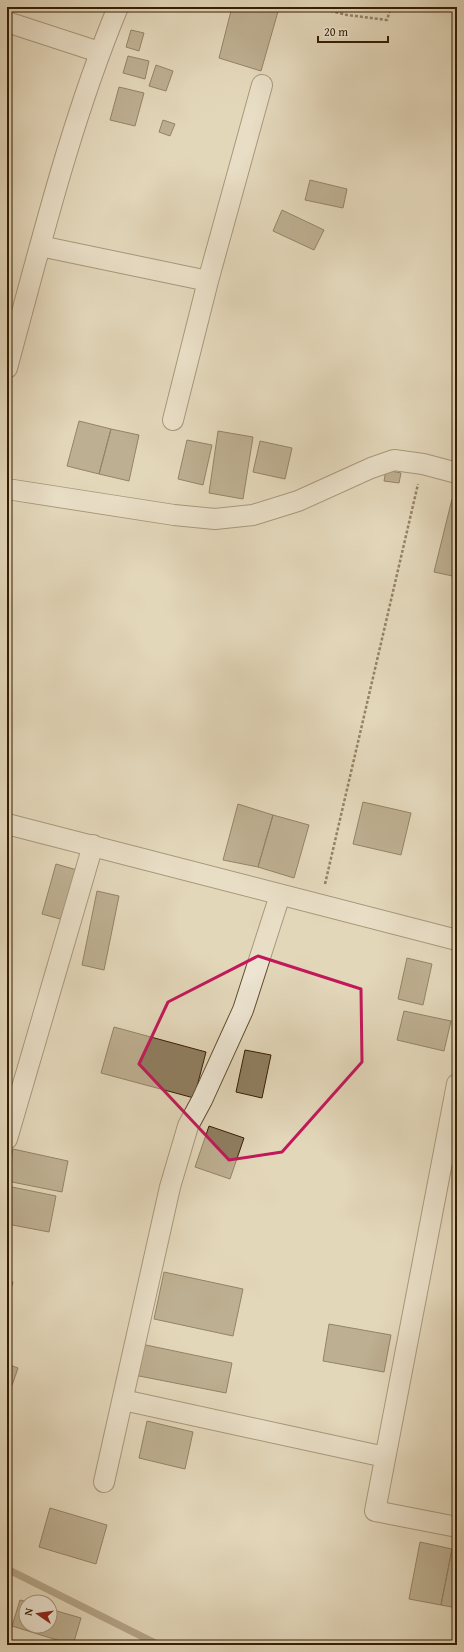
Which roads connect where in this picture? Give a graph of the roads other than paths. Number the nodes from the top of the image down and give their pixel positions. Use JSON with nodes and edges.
{"nodes":[{"id":1,"x":118,"y":7,"type":"edge"},
{"id":2,"x":7,"y":22,"type":"edge"},
{"id":3,"x":99,"y":52,"type":"junction"},
{"id":4,"x":262,"y":85,"type":"dead end"},
{"id":5,"x":40,"y":246,"type":"junction"},
{"id":6,"x":208,"y":281,"type":"junction"},
{"id":7,"x":7,"y":368,"type":"edge"},
{"id":8,"x":173,"y":420,"type":"dead end"},
{"id":9,"x":457,"y":473,"type":"edge"},
{"id":10,"x":7,"y":489,"type":"edge"},
{"id":11,"x":7,"y":824,"type":"edge"},
{"id":12,"x":93,"y":845,"type":"junction"},
{"id":13,"x":280,"y":895,"type":"junction"},
{"id":14,"x":457,"y":940,"type":"edge"},
{"id":15,"x":457,"y":1084,"type":"edge"},
{"id":16,"x":7,"y":1139,"type":"edge"},
{"id":17,"x":123,"y":1400,"type":"junction"},
{"id":18,"x":385,"y":1456,"type":"junction"},
{"id":19,"x":104,"y":1482,"type":"dead end"},
{"id":20,"x":457,"y":1527,"type":"edge"}],
"edges":[{"from":1,"to":3,"type":"street"},
{"from":2,"to":3,"type":"street"},
{"from":3,"to":5,"type":"street"},
{"from":4,"to":6,"type":"street"},
{"from":5,"to":6,"type":"street"},
{"from":5,"to":7,"type":"street"},
{"from":6,"to":8,"type":"street"},
{"from":9,"to":10,"type":"street"},
{"from":11,"to":12,"type":"street"},
{"from":12,"to":13,"type":"street"},
{"from":12,"to":16,"type":"street"},
{"from":13,"to":14,"type":"street"},
{"from":13,"to":17,"type":"street"},
{"from":15,"to":18,"type":"street"},
{"from":17,"to":18,"type":"street"},
{"from":17,"to":19,"type":"street"},
{"from":18,"to":20,"type":"street"}]}
